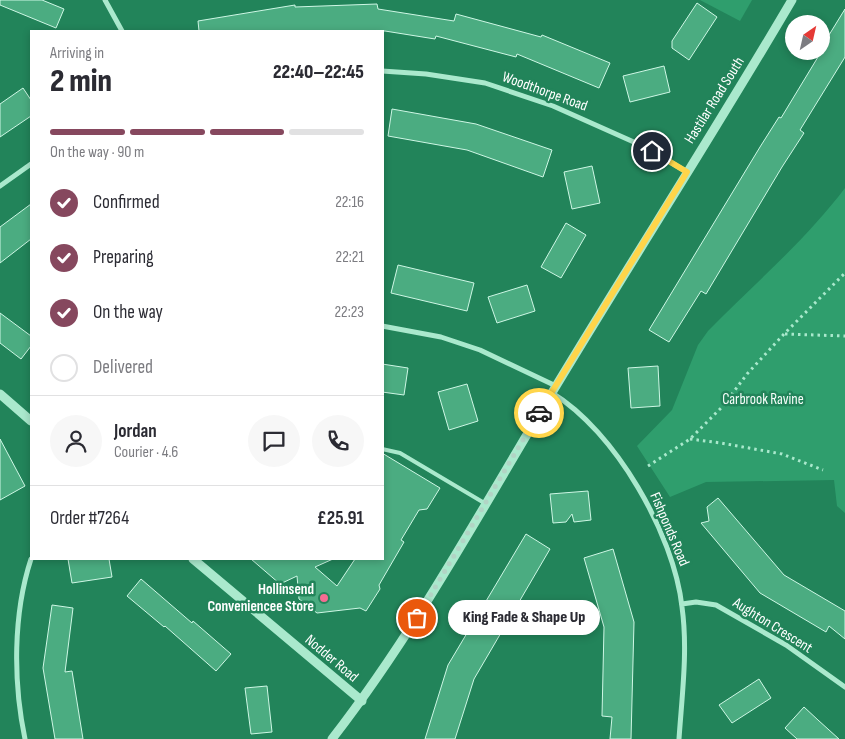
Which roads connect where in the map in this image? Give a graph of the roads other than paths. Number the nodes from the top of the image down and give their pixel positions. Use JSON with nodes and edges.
{"nodes":[{"id":1,"x":105,"y":0,"type":"edge"},
{"id":2,"x":792,"y":0,"type":"edge"},
{"id":3,"x":121,"y":30,"type":"edge"},
{"id":4,"x":384,"y":71,"type":"edge"},
{"id":5,"x":30,"y":165,"type":"edge"},
{"id":6,"x":687,"y":172,"type":"junction"},
{"id":7,"x":0,"y":186,"type":"edge"},
{"id":8,"x":384,"y":326,"type":"edge"},
{"id":9,"x":554,"y":389,"type":"junction"},
{"id":10,"x":0,"y":394,"type":"edge"},
{"id":11,"x":30,"y":419,"type":"edge"},
{"id":12,"x":384,"y":449,"type":"edge"},
{"id":13,"x":486,"y":504,"type":"junction"},
{"id":14,"x":31,"y":560,"type":"edge"},
{"id":15,"x":194,"y":560,"type":"edge"},
{"id":16,"x":682,"y":604,"type":"junction"},
{"id":17,"x":845,"y":688,"type":"edge"},
{"id":18,"x":362,"y":701,"type":"junction"},
{"id":19,"x":25,"y":739,"type":"edge"},
{"id":20,"x":332,"y":739,"type":"edge"},
{"id":21,"x":679,"y":739,"type":"edge"}],
"edges":[{"from":1,"to":3,"type":"street"},
{"from":2,"to":6,"type":"street","name":"Hastilar Road South"},
{"from":4,"to":6,"type":"street","name":"Woodthorpe Road"},
{"from":5,"to":7,"type":"street"},
{"from":6,"to":9,"type":"street","name":"Hastilar Road South"},
{"from":8,"to":9,"type":"street","name":"Fishponds Road"},
{"from":9,"to":13,"type":"street","name":"Hastilar Road South"},
{"from":9,"to":16,"type":"street","name":"Fishponds Road"},
{"from":10,"to":11,"type":"street"},
{"from":12,"to":13,"type":"lane"},
{"from":13,"to":18,"type":"street","name":"Hastilar Road South"},
{"from":14,"to":19,"type":"street"},
{"from":15,"to":18,"type":"street","name":"Nodder Road"},
{"from":16,"to":17,"type":"street","name":"Aughton Crescent"},
{"from":16,"to":21,"type":"street","name":"Fishponds Road"},
{"from":18,"to":20,"type":"street","name":"Hastilar Road South"}]}
